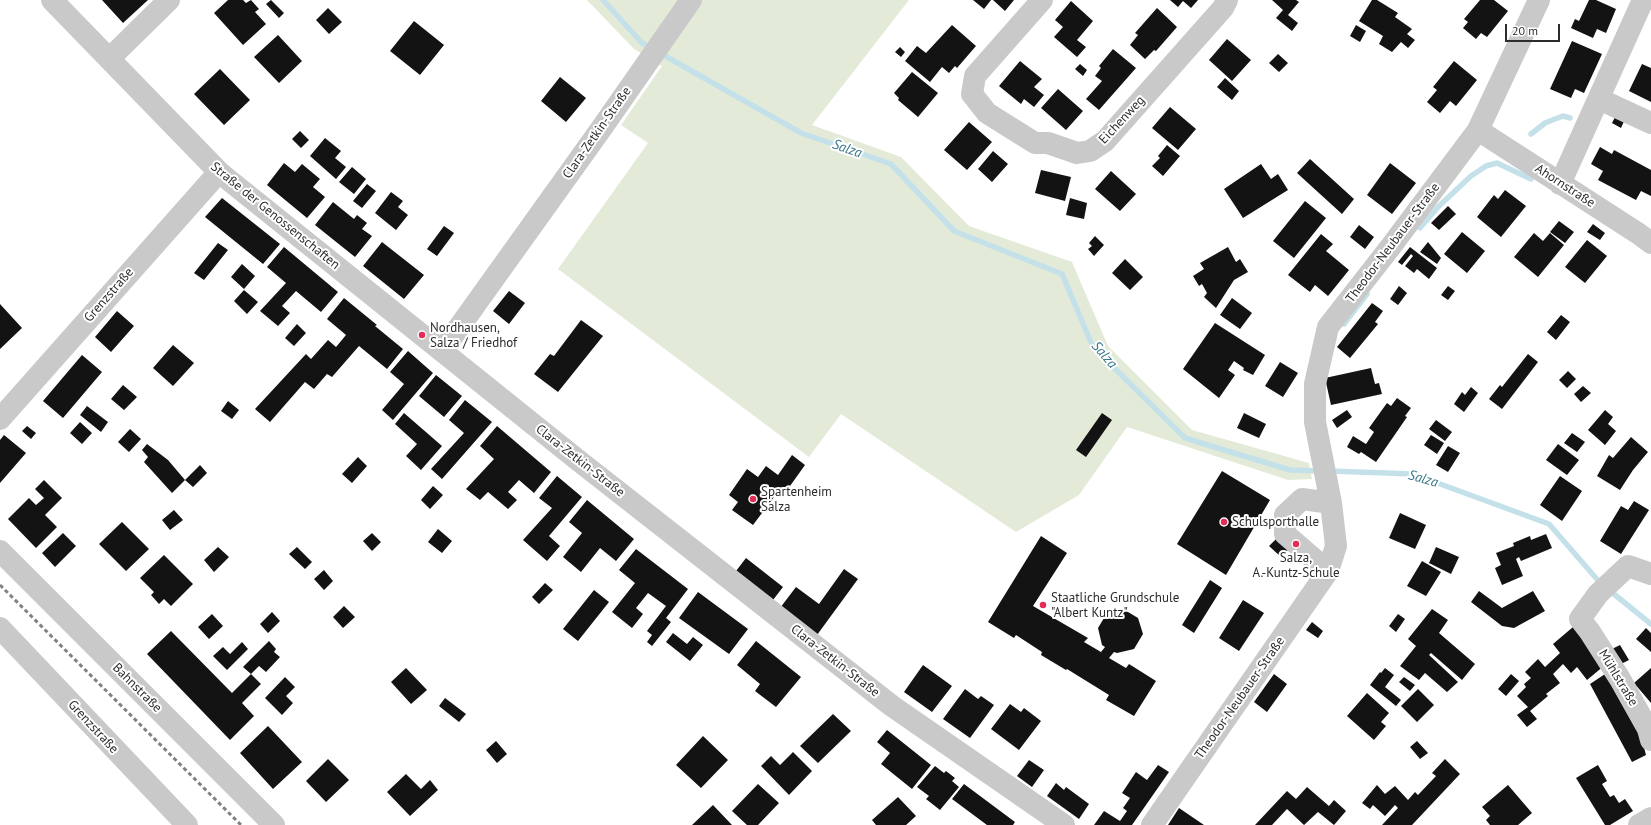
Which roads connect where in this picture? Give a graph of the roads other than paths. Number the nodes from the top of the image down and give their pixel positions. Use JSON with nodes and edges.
{"nodes":[{"id":1,"x":52,"y":0,"type":"edge"},
{"id":2,"x":169,"y":0,"type":"edge"},
{"id":3,"x":691,"y":0,"type":"edge"},
{"id":4,"x":1042,"y":0,"type":"edge"},
{"id":5,"x":1227,"y":0,"type":"edge"},
{"id":6,"x":1539,"y":0,"type":"edge"},
{"id":7,"x":1644,"y":0,"type":"edge"},
{"id":8,"x":109,"y":59,"type":"junction"},
{"id":9,"x":1599,"y":99,"type":"junction"},
{"id":10,"x":1651,"y":123,"type":"edge"},
{"id":11,"x":1478,"y":130,"type":"junction"},
{"id":12,"x":219,"y":172,"type":"junction"},
{"id":13,"x":1560,"y":184,"type":"junction"},
{"id":14,"x":1651,"y":243,"type":"edge"},
{"id":15,"x":442,"y":351,"type":"junction"},
{"id":16,"x":0,"y":419,"type":"edge"},
{"id":17,"x":1331,"y":503,"type":"junction"},
{"id":18,"x":0,"y":551,"type":"edge"},
{"id":19,"x":1328,"y":571,"type":"junction"},
{"id":20,"x":1651,"y":574,"type":"edge"},
{"id":21,"x":0,"y":628,"type":"edge"},
{"id":22,"x":1651,"y":740,"type":"edge"},
{"id":23,"x":1651,"y":818,"type":"edge"},
{"id":24,"x":187,"y":825,"type":"edge"},
{"id":25,"x":274,"y":825,"type":"edge"},
{"id":26,"x":1064,"y":825,"type":"edge"},
{"id":27,"x":1152,"y":825,"type":"edge"},
{"id":28,"x":1639,"y":825,"type":"edge"}],
"edges":[{"from":1,"to":8,"type":"street","name":"Straße der Genossenschaften"},
{"from":2,"to":8,"type":"street"},
{"from":3,"to":15,"type":"street","name":"Clara-Zetkin-Straße"},
{"from":4,"to":5,"type":"street","name":"Eichenweg"},
{"from":6,"to":11,"type":"street","name":"Theodor-Neubauer-Straße"},
{"from":7,"to":9,"type":"street"},
{"from":8,"to":12,"type":"street","name":"Straße der Genossenschaften"},
{"from":9,"to":10,"type":"street"},
{"from":9,"to":13,"type":"street"},
{"from":11,"to":13,"type":"street","name":"Ahornstraße"},
{"from":11,"to":17,"type":"street","name":"Theodor-Neubauer-Straße"},
{"from":12,"to":15,"type":"street","name":"Straße der Genossenschaften"},
{"from":12,"to":16,"type":"street","name":"Grenzstraße"},
{"from":13,"to":14,"type":"street","name":"Ahornstraße"},
{"from":15,"to":26,"type":"street","name":"Clara-Zetkin-Straße"},
{"from":17,"to":19,"type":"street","name":"Theodor-Neubauer-Straße"},
{"from":17,"to":19,"type":"street"},
{"from":18,"to":25,"type":"street","name":"Bahnstraße"},
{"from":19,"to":27,"type":"street","name":"Theodor-Neubauer-Straße"},
{"from":20,"to":22,"type":"street","name":"Mühlstraße"},
{"from":21,"to":24,"type":"street","name":"Grenzstraße"},
{"from":23,"to":28,"type":"street"}]}
